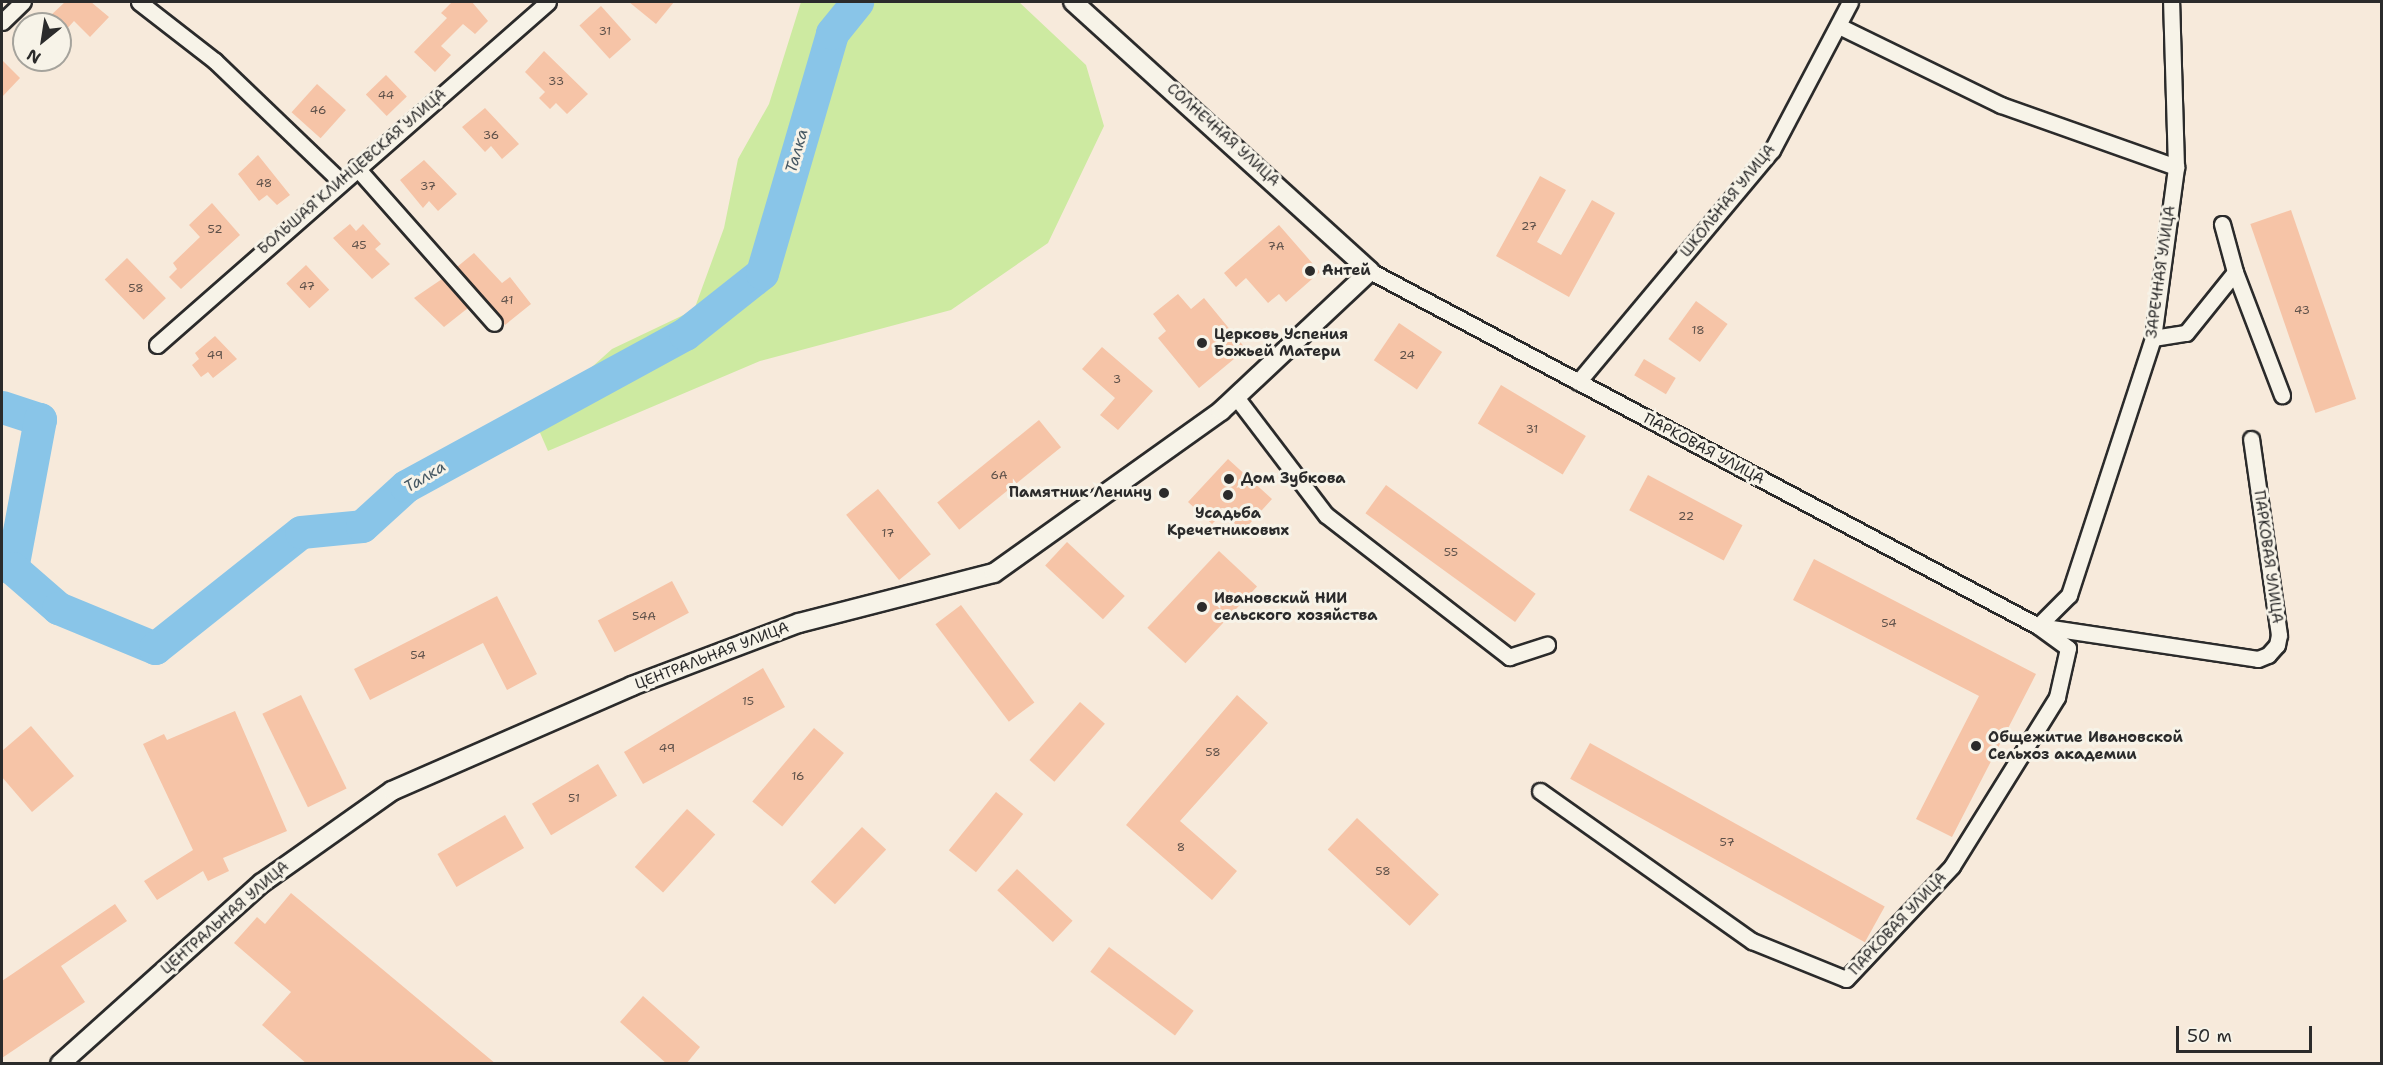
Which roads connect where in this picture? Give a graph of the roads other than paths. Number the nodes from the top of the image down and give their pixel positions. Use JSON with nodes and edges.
{"nodes":[{"id":1,"x":23,"y":2,"type":"edge"},
{"id":2,"x":138,"y":2,"type":"edge"},
{"id":3,"x":548,"y":2,"type":"edge"},
{"id":4,"x":1073,"y":2,"type":"edge"},
{"id":5,"x":1850,"y":2,"type":"edge"},
{"id":6,"x":2171,"y":2,"type":"edge"},
{"id":7,"x":2,"y":22,"type":"edge"},
{"id":8,"x":1839,"y":26,"type":"junction"},
{"id":9,"x":356,"y":167,"type":"junction"},
{"id":10,"x":2176,"y":167,"type":"junction"},
{"id":11,"x":340,"y":180,"type":"junction"},
{"id":12,"x":2222,"y":224,"type":"dead end"},
{"id":13,"x":1370,"y":271,"type":"junction"},
{"id":14,"x":2235,"y":272,"type":"junction"},
{"id":15,"x":494,"y":323,"type":"dead end"},
{"id":16,"x":2154,"y":338,"type":"junction"},
{"id":17,"x":157,"y":345,"type":"dead end"},
{"id":18,"x":1578,"y":382,"type":"junction"},
{"id":19,"x":2282,"y":395,"type":"dead end"},
{"id":20,"x":1236,"y":397,"type":"junction"},
{"id":21,"x":2251,"y":439,"type":"dead end"},
{"id":22,"x":2038,"y":626,"type":"junction"},
{"id":23,"x":1547,"y":645,"type":"dead end"},
{"id":24,"x":1540,"y":791,"type":"dead end"},
{"id":25,"x":60,"y":1064,"type":"edge"}],
"edges":[{"from":1,"to":7,"type":"street"},
{"from":2,"to":11,"type":"street"},
{"from":3,"to":9,"type":"street","name":"БОЛЬШАЯ КЛИНЦЕВСКАЯ УЛИЦА"},
{"from":4,"to":13,"type":"street","name":"СОЛНЕЧНАЯ УЛИЦА"},
{"from":5,"to":8,"type":"street","name":"ШКОЛЬНАЯ УЛИЦА"},
{"from":6,"to":10,"type":"street","name":"ЗАРЕЧНАЯ УЛИЦА"},
{"from":8,"to":10,"type":"street"},
{"from":8,"to":18,"type":"street","name":"ШКОЛЬНАЯ УЛИЦА"},
{"from":9,"to":11,"type":"street","name":"БОЛЬШАЯ КЛИНЦЕВСКАЯ УЛИЦА"},
{"from":9,"to":15,"type":"street"},
{"from":10,"to":16,"type":"street","name":"ЗАРЕЧНАЯ УЛИЦА"},
{"from":11,"to":17,"type":"street","name":"БОЛЬШАЯ КЛИНЦЕВСКАЯ УЛИЦА"},
{"from":12,"to":14,"type":"street"},
{"from":13,"to":18,"type":"street","name":"ПАРКОВАЯ УЛИЦА"},
{"from":13,"to":20,"type":"street","name":"ЦЕНТРАЛЬНАЯ УЛИЦА"},
{"from":14,"to":16,"type":"street"},
{"from":14,"to":19,"type":"street"},
{"from":16,"to":22,"type":"street","name":"ЗАРЕЧНАЯ УЛИЦА"},
{"from":18,"to":22,"type":"street","name":"ПАРКОВАЯ УЛИЦА"},
{"from":20,"to":23,"type":"street"},
{"from":20,"to":25,"type":"street","name":"ЦЕНТРАЛЬНАЯ УЛИЦА"},
{"from":21,"to":22,"type":"street","name":"ПАРКОВАЯ УЛИЦА"},
{"from":22,"to":24,"type":"street","name":"ПАРКОВАЯ УЛИЦА"}]}
